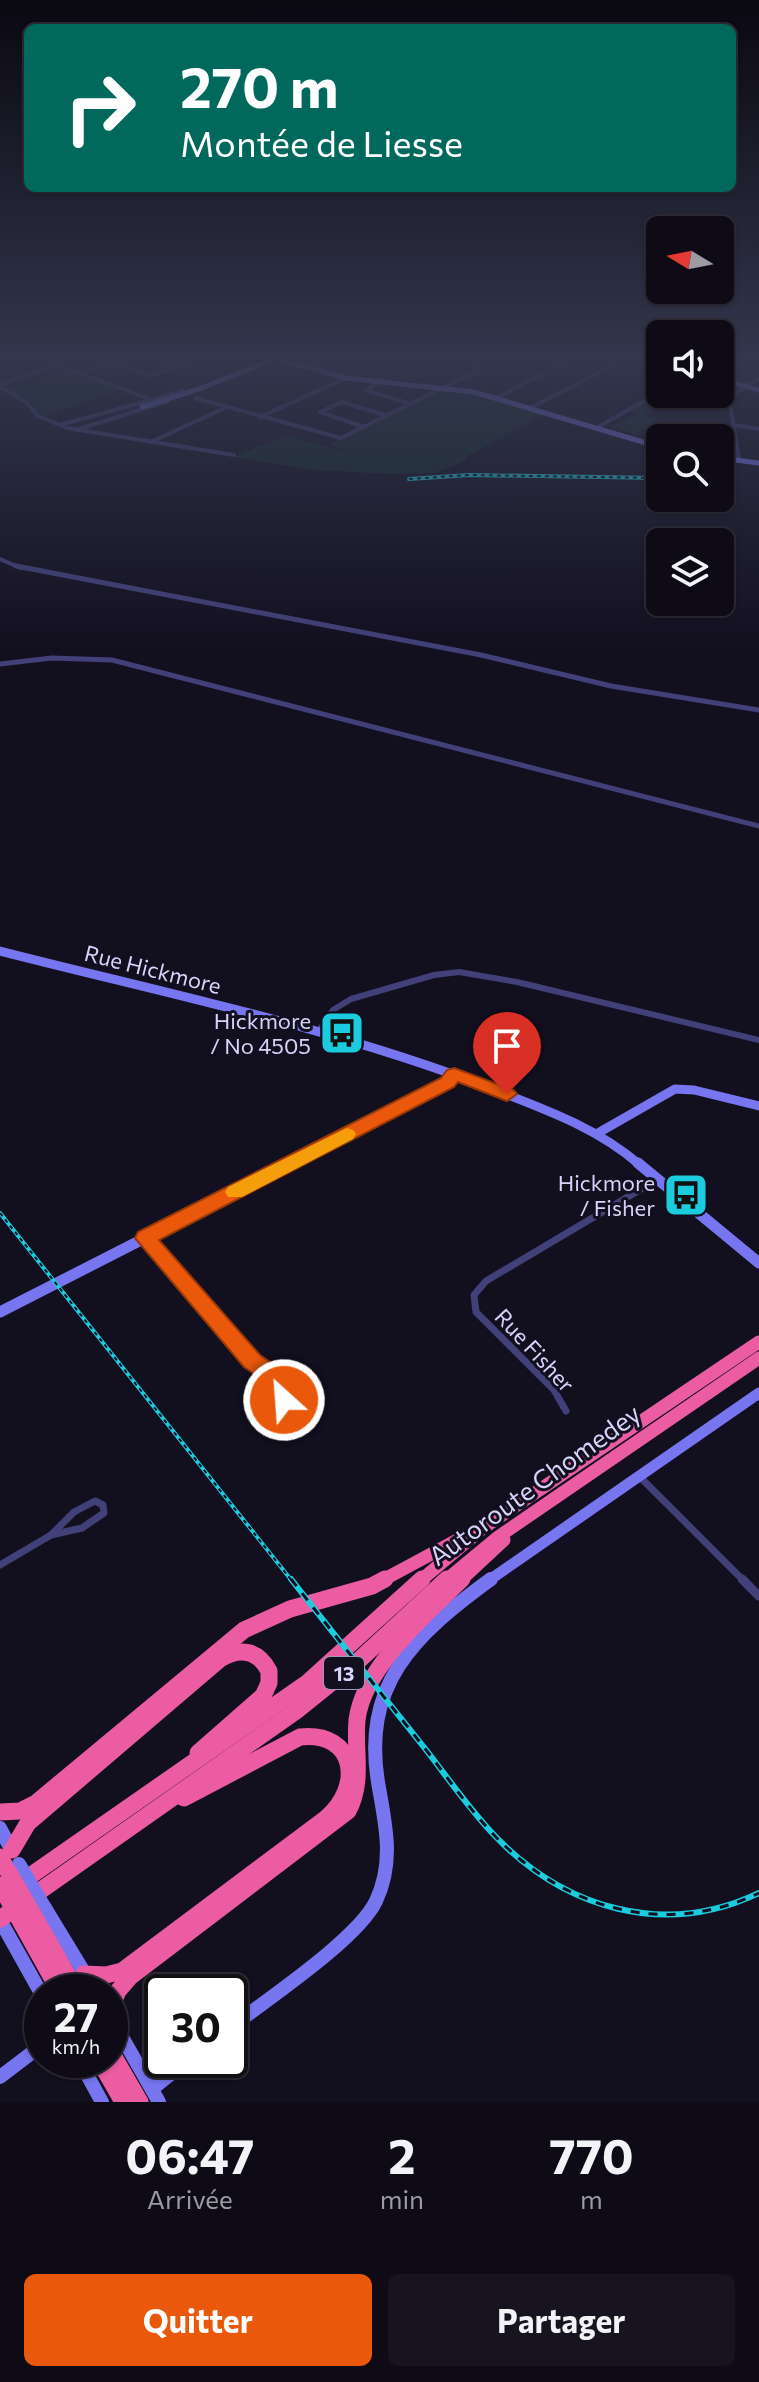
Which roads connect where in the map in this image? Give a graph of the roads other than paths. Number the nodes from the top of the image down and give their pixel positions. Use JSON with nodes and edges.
{"nodes":[{"id":1,"x":222,"y":453,"type":"edge"},
{"id":2,"x":738,"y":453,"type":"edge"},
{"id":3,"x":234,"y":455,"type":"dead end"},
{"id":4,"x":734,"y":459,"type":"edge"},
{"id":5,"x":739,"y":460,"type":"junction"},
{"id":6,"x":759,"y":463,"type":"edge"},
{"id":7,"x":0,"y":559,"type":"edge"},
{"id":8,"x":0,"y":664,"type":"edge"},
{"id":9,"x":759,"y":710,"type":"edge"},
{"id":10,"x":759,"y":826,"type":"edge"},
{"id":11,"x":0,"y":951,"type":"edge"},
{"id":12,"x":318,"y":1032,"type":"junction"},
{"id":13,"x":759,"y":1040,"type":"edge"},
{"id":14,"x":454,"y":1074,"type":"junction"},
{"id":15,"x":759,"y":1106,"type":"edge"},
{"id":16,"x":598,"y":1133,"type":"junction"},
{"id":17,"x":658,"y":1179,"type":"junction"},
{"id":18,"x":145,"y":1238,"type":"junction"},
{"id":19,"x":759,"y":1263,"type":"edge"},
{"id":20,"x":0,"y":1312,"type":"edge"},
{"id":21,"x":758,"y":1346,"type":"edge"},
{"id":22,"x":252,"y":1361,"type":"junction"},
{"id":23,"x":759,"y":1393,"type":"edge"},
{"id":24,"x":566,"y":1411,"type":"dead end"},
{"id":25,"x":639,"y":1476,"type":"junction"},
{"id":26,"x":539,"y":1507,"type":"junction"},
{"id":27,"x":503,"y":1514,"type":"junction"},
{"id":28,"x":51,"y":1535,"type":"junction"},
{"id":29,"x":0,"y":1565,"type":"edge"},
{"id":30,"x":759,"y":1596,"type":"edge"},
{"id":31,"x":155,"y":1790,"type":"junction"},
{"id":32,"x":0,"y":1812,"type":"edge"},
{"id":33,"x":137,"y":1823,"type":"junction"},
{"id":34,"x":0,"y":1828,"type":"edge"},
{"id":35,"x":8,"y":1866,"type":"edge"},
{"id":36,"x":0,"y":1897,"type":"edge"},
{"id":37,"x":18,"y":1920,"type":"edge"},
{"id":38,"x":35,"y":1974,"type":"edge"},
{"id":39,"x":50,"y":1974,"type":"edge"},
{"id":40,"x":62,"y":1974,"type":"edge"},
{"id":41,"x":84,"y":1974,"type":"edge"},
{"id":42,"x":112,"y":1974,"type":"edge"},
{"id":43,"x":128,"y":1979,"type":"edge"},
{"id":44,"x":248,"y":2014,"type":"edge"},
{"id":45,"x":128,"y":2053,"type":"edge"},
{"id":46,"x":24,"y":2059,"type":"edge"},
{"id":47,"x":128,"y":2072,"type":"edge"},
{"id":48,"x":0,"y":2077,"type":"edge"},
{"id":49,"x":89,"y":2078,"type":"edge"},
{"id":50,"x":109,"y":2078,"type":"edge"},
{"id":51,"x":170,"y":2078,"type":"edge"},
{"id":52,"x":150,"y":2098,"type":"edge"},
{"id":53,"x":102,"y":2102,"type":"edge"},
{"id":54,"x":123,"y":2102,"type":"edge"}],
"edges":[{"from":1,"to":3,"type":"street"},
{"from":2,"to":5,"type":"street"},
{"from":4,"to":5,"type":"street"},
{"from":5,"to":6,"type":"street"},
{"from":7,"to":9,"type":"street"},
{"from":8,"to":10,"type":"street"},
{"from":11,"to":12,"type":"street","name":"Rue Hickmore"},
{"from":12,"to":13,"type":"street"},
{"from":12,"to":14,"type":"street","name":"Rue Hickmore"},
{"from":14,"to":16,"type":"street","name":"Rue Hickmore"},
{"from":14,"to":18,"type":"street"},
{"from":15,"to":16,"type":"street"},
{"from":16,"to":17,"type":"street","name":"Rue Hickmore"},
{"from":17,"to":19,"type":"street","name":"Rue Hickmore"},
{"from":17,"to":24,"type":"street","name":"Rue Fisher"},
{"from":18,"to":20,"type":"street"},
{"from":18,"to":22,"type":"street"},
{"from":21,"to":26,"type":"highway","name":"Autoroute Chomedey","number":"13"},
{"from":21,"to":27,"type":"highway","name":"Autoroute Chomedey","number":"13"},
{"from":22,"to":22,"type":"street"},
{"from":23,"to":25,"type":"street"},
{"from":25,"to":30,"type":"street"},
{"from":25,"to":44,"type":"street"},
{"from":26,"to":33,"type":"highway","name":"Autoroute Chomedey","number":"13"},
{"from":26,"to":43,"type":"highway"},
{"from":27,"to":31,"type":"highway","name":"Autoroute Chomedey","number":"13"},
{"from":27,"to":32,"type":"highway"},
{"from":28,"to":28,"type":"street"},
{"from":28,"to":29,"type":"street"},
{"from":31,"to":35,"type":"highway"},
{"from":31,"to":36,"type":"highway","name":"Autoroute Chomedey","number":"13"},
{"from":33,"to":37,"type":"highway","name":"Autoroute Chomedey","number":"13"},
{"from":33,"to":42,"type":"highway"},
{"from":34,"to":35,"type":"street"},
{"from":35,"to":37,"type":"highway","bridge":true},
{"from":35,"to":37,"type":"street","bridge":true},
{"from":37,"to":38,"type":"street"},
{"from":37,"to":39,"type":"highway"},
{"from":37,"to":40,"type":"highway"},
{"from":37,"to":41,"type":"street"},
{"from":45,"to":52,"type":"street"},
{"from":46,"to":48,"type":"street"},
{"from":47,"to":52,"type":"highway"},
{"from":49,"to":53,"type":"street"},
{"from":50,"to":54,"type":"highway"},
{"from":51,"to":52,"type":"street"}]}
